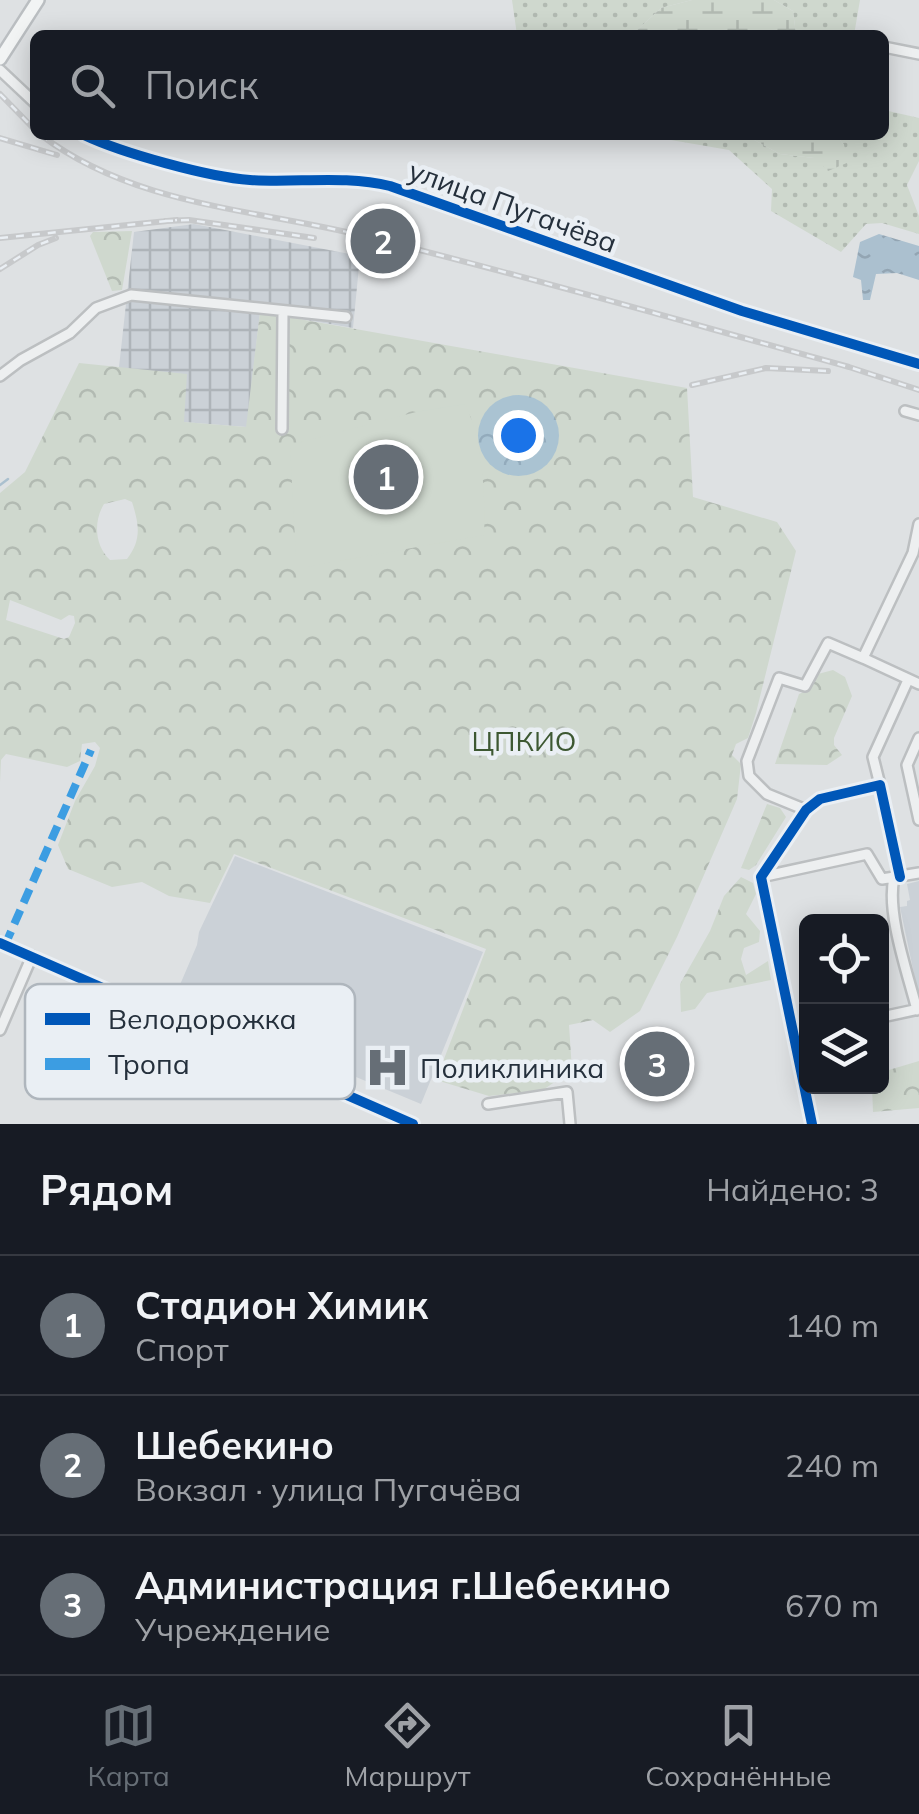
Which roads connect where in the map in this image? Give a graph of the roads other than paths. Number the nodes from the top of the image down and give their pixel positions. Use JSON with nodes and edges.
{"nodes":[{"id":1,"x":38,"y":0,"type":"edge"},
{"id":2,"x":889,"y":48,"type":"edge"},
{"id":3,"x":919,"y":54,"type":"edge"},
{"id":4,"x":0,"y":59,"type":"edge"},
{"id":5,"x":0,"y":70,"type":"edge"},
{"id":6,"x":30,"y":98,"type":"edge"},
{"id":7,"x":99,"y":140,"type":"edge"},
{"id":8,"x":283,"y":311,"type":"junction"},
{"id":9,"x":346,"y":317,"type":"dead end"},
{"id":10,"x":919,"y":364,"type":"edge"},
{"id":11,"x":0,"y":376,"type":"edge"},
{"id":12,"x":905,"y":411,"type":"dead end"},
{"id":13,"x":919,"y":415,"type":"edge"},
{"id":14,"x":282,"y":429,"type":"dead end"},
{"id":15,"x":919,"y":524,"type":"edge"},
{"id":16,"x":863,"y":658,"type":"junction"},
{"id":17,"x":908,"y":680,"type":"junction"},
{"id":18,"x":919,"y":684,"type":"edge"},
{"id":19,"x":919,"y":738,"type":"edge"},
{"id":20,"x":880,"y":785,"type":"junction"},
{"id":21,"x":806,"y":810,"type":"junction"},
{"id":22,"x":919,"y":820,"type":"edge"},
{"id":23,"x":919,"y":873,"type":"edge"},
{"id":24,"x":761,"y":877,"type":"junction"},
{"id":25,"x":897,"y":878,"type":"junction"},
{"id":26,"x":0,"y":943,"type":"edge"},
{"id":27,"x":32,"y":956,"type":"junction"},
{"id":28,"x":96,"y":984,"type":"edge"},
{"id":29,"x":918,"y":1009,"type":"edge"},
{"id":30,"x":889,"y":1015,"type":"edge"},
{"id":31,"x":0,"y":1030,"type":"edge"},
{"id":32,"x":799,"y":1045,"type":"edge"},
{"id":33,"x":808,"y":1094,"type":"edge"},
{"id":34,"x":355,"y":1098,"type":"edge"},
{"id":35,"x":488,"y":1104,"type":"dead end"},
{"id":36,"x":413,"y":1124,"type":"edge"},
{"id":37,"x":570,"y":1124,"type":"edge"},
{"id":38,"x":812,"y":1124,"type":"edge"}],
"edges":[{"from":1,"to":4,"type":"main road"},
{"from":2,"to":3,"type":"street"},
{"from":5,"to":6,"type":"street"},
{"from":7,"to":10,"type":"street","name":"улица Пугачёва"},
{"from":8,"to":9,"type":"street"},
{"from":8,"to":11,"type":"street"},
{"from":8,"to":14,"type":"street"},
{"from":12,"to":13,"type":"street"},
{"from":15,"to":16,"type":"street"},
{"from":16,"to":17,"type":"street"},
{"from":16,"to":21,"type":"street"},
{"from":17,"to":18,"type":"street"},
{"from":17,"to":20,"type":"street"},
{"from":19,"to":22,"type":"street"},
{"from":20,"to":21,"type":"street"},
{"from":20,"to":25,"type":"street"},
{"from":21,"to":24,"type":"street"},
{"from":23,"to":25,"type":"street"},
{"from":24,"to":25,"type":"street"},
{"from":24,"to":32,"type":"street"},
{"from":25,"to":29,"type":"street"},
{"from":26,"to":27,"type":"street"},
{"from":27,"to":28,"type":"street"},
{"from":27,"to":31,"type":"street"},
{"from":29,"to":30,"type":"street"},
{"from":33,"to":38,"type":"street"},
{"from":34,"to":36,"type":"street"},
{"from":35,"to":37,"type":"street"}]}
